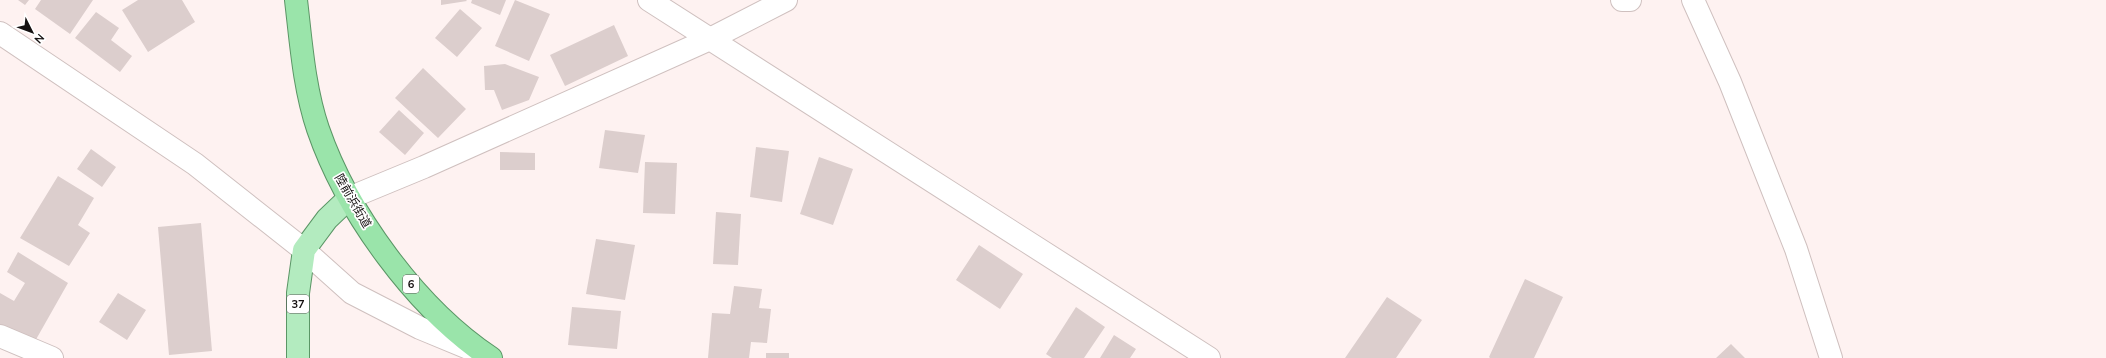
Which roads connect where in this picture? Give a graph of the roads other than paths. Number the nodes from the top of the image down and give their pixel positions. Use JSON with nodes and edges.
{"nodes":[{"id":1,"x":296,"y":0,"type":"edge"},
{"id":2,"x":649,"y":0,"type":"edge"},
{"id":3,"x":786,"y":0,"type":"edge"},
{"id":4,"x":1622,"y":0,"type":"edge"},
{"id":5,"x":1630,"y":0,"type":"edge"},
{"id":6,"x":1693,"y":0,"type":"edge"},
{"id":7,"x":0,"y":33,"type":"edge"},
{"id":8,"x":710,"y":39,"type":"junction"},
{"id":9,"x":349,"y":198,"type":"junction"},
{"id":10,"x":304,"y":250,"type":"junction"},
{"id":11,"x":0,"y":336,"type":"edge"},
{"id":12,"x":489,"y":357,"type":"edge"},
{"id":13,"x":52,"y":358,"type":"edge"},
{"id":14,"x":298,"y":358,"type":"edge"},
{"id":15,"x":1209,"y":358,"type":"edge"},
{"id":16,"x":1831,"y":358,"type":"edge"}],
"edges":[{"from":1,"to":9,"type":"highway","name":"陸前浜街道","number":"6"},
{"from":2,"to":8,"type":"street"},
{"from":3,"to":8,"type":"street"},
{"from":4,"to":5,"type":"street"},
{"from":6,"to":16,"type":"street"},
{"from":7,"to":10,"type":"street"},
{"from":8,"to":9,"type":"street"},
{"from":8,"to":15,"type":"street"},
{"from":9,"to":10,"type":"main road","number":"37"},
{"from":9,"to":12,"type":"highway","name":"陸前浜街道","number":"6"},
{"from":10,"to":12,"type":"street"},
{"from":10,"to":14,"type":"main road","number":"37"},
{"from":11,"to":13,"type":"street"}]}
